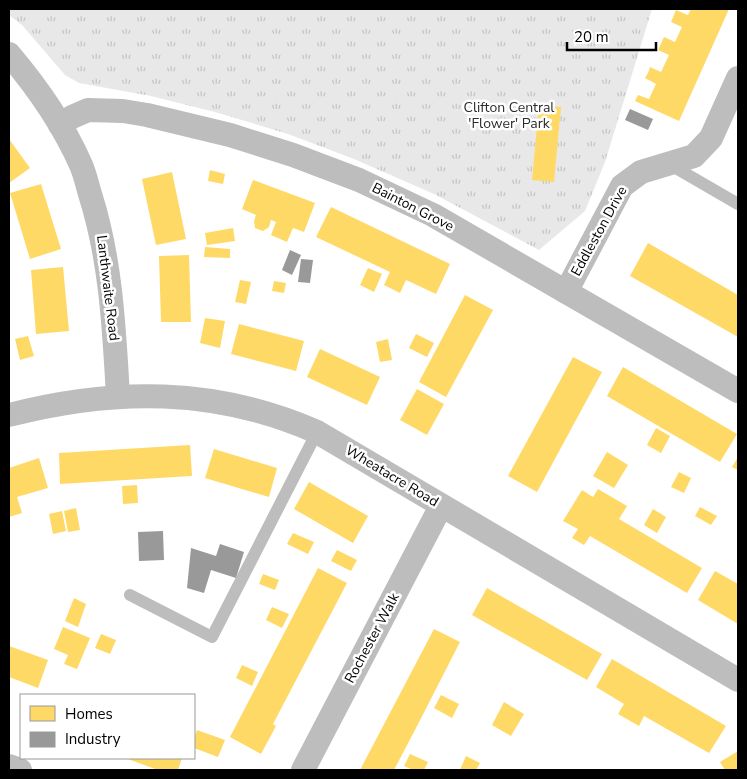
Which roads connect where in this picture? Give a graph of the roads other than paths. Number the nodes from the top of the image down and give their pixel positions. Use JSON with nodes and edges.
{"nodes":[{"id":1,"x":9,"y":54,"type":"edge"},
{"id":2,"x":738,"y":78,"type":"edge"},
{"id":3,"x":60,"y":125,"type":"junction"},
{"id":4,"x":668,"y":164,"type":"junction"},
{"id":5,"x":738,"y":204,"type":"edge"},
{"id":6,"x":566,"y":292,"type":"junction"},
{"id":7,"x":738,"y":391,"type":"edge"},
{"id":8,"x":118,"y":396,"type":"junction"},
{"id":9,"x":9,"y":416,"type":"edge"},
{"id":10,"x":317,"y":432,"type":"junction"},
{"id":11,"x":441,"y":506,"type":"junction"},
{"id":12,"x":130,"y":595,"type":"dead end"},
{"id":13,"x":738,"y":680,"type":"edge"},
{"id":14,"x":9,"y":766,"type":"edge"},
{"id":15,"x":20,"y":770,"type":"edge"},
{"id":16,"x":303,"y":770,"type":"edge"}],
"edges":[{"from":1,"to":3,"type":"street","name":"Lanthwaite Road"},
{"from":2,"to":4,"type":"street","name":"Eddleston Drive"},
{"from":3,"to":6,"type":"street","name":"Bainton Grove"},
{"from":3,"to":8,"type":"street","name":"Lanthwaite Road"},
{"from":4,"to":5,"type":"lane"},
{"from":4,"to":6,"type":"street","name":"Eddleston Drive"},
{"from":6,"to":7,"type":"street","name":"Bainton Grove"},
{"from":8,"to":9,"type":"street","name":"Wheatacre Road"},
{"from":8,"to":10,"type":"street","name":"Wheatacre Road"},
{"from":10,"to":11,"type":"street","name":"Wheatacre Road"},
{"from":10,"to":12,"type":"lane"},
{"from":11,"to":13,"type":"street","name":"Wheatacre Road"},
{"from":11,"to":16,"type":"street","name":"Rochester Walk"},
{"from":14,"to":15,"type":"street"}]}
